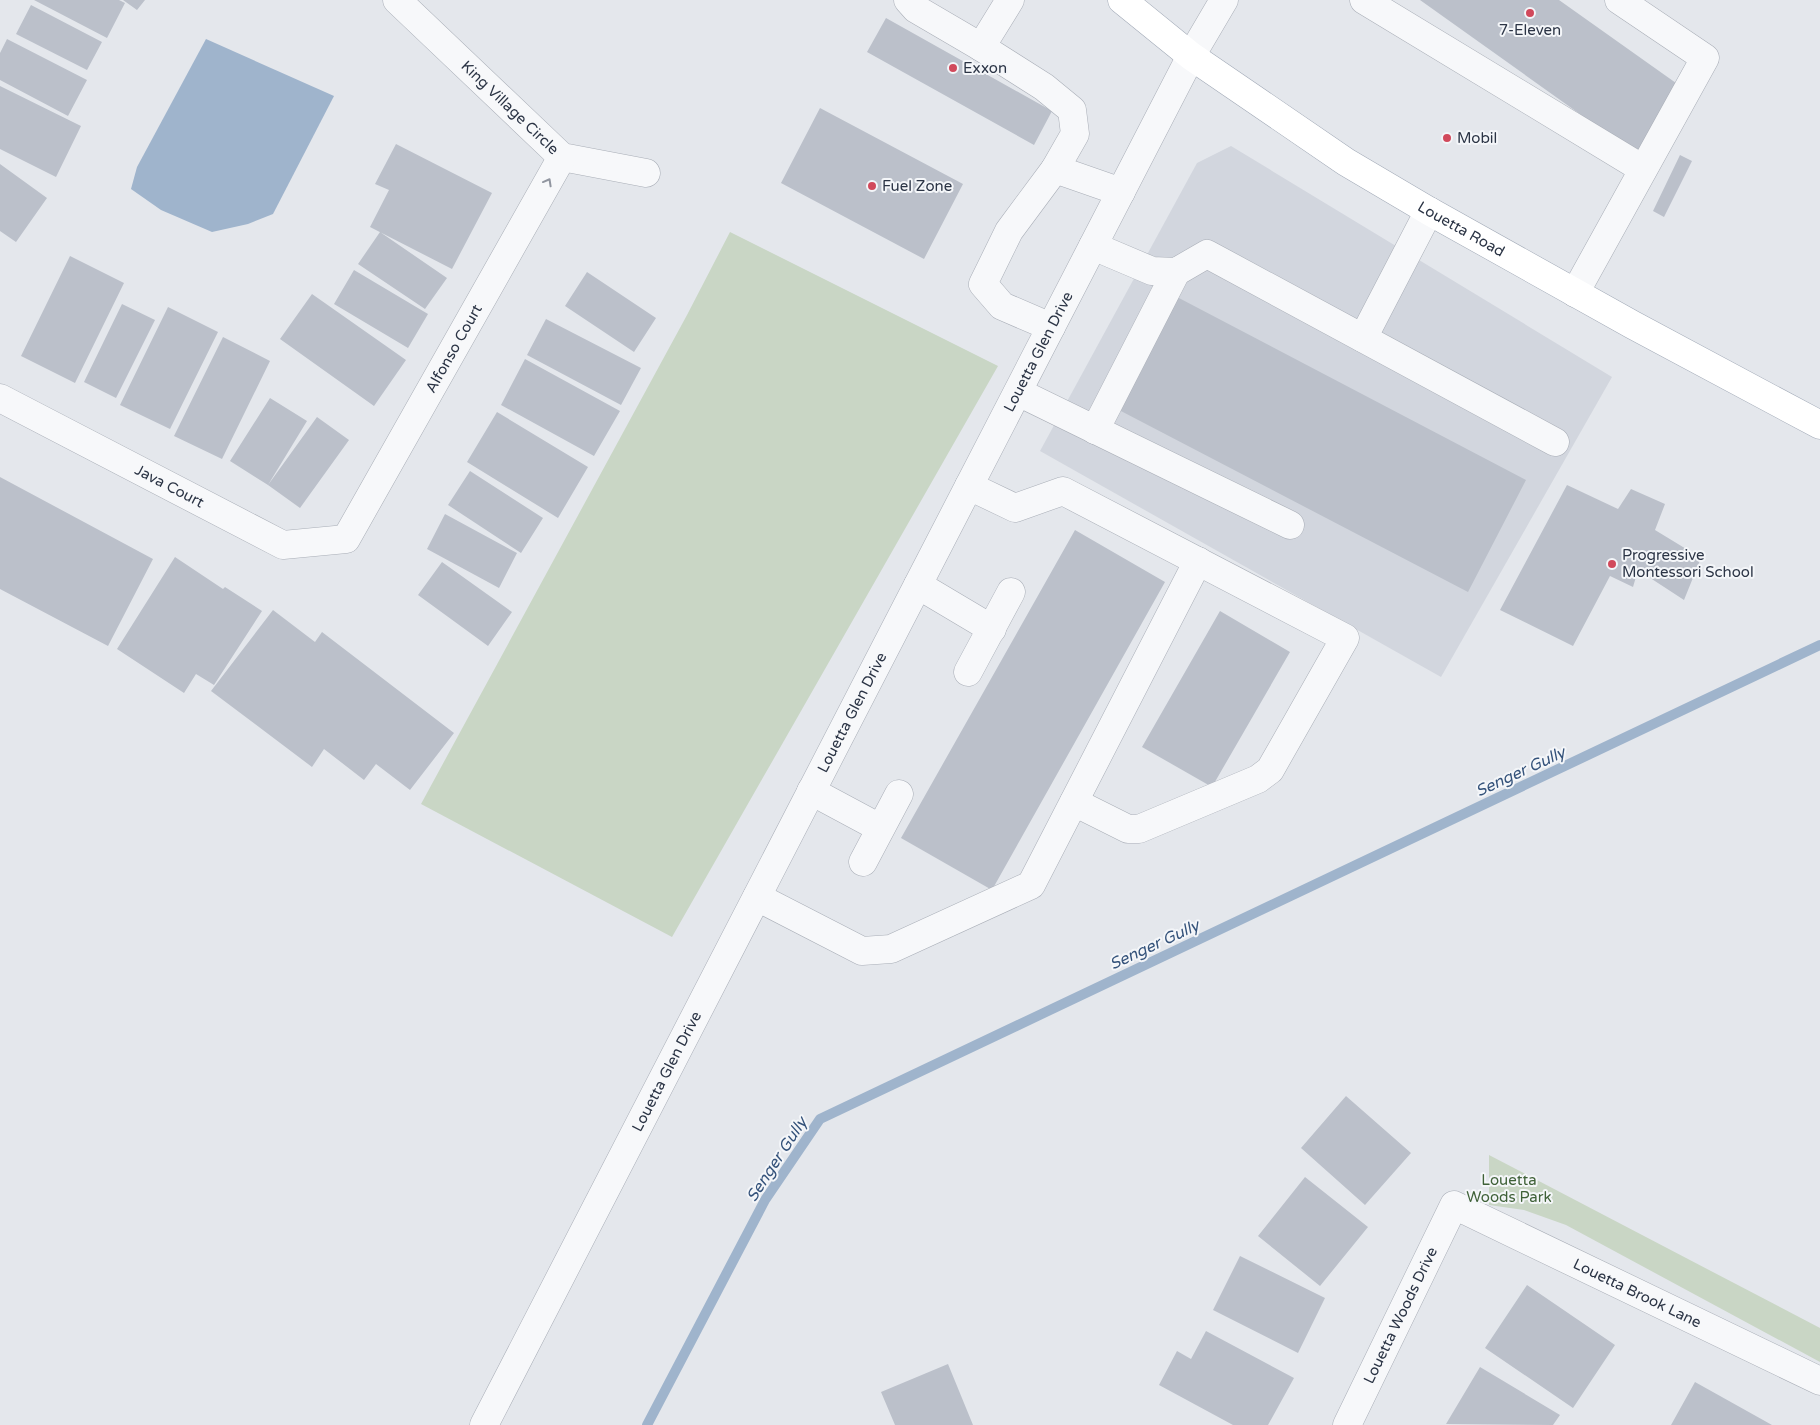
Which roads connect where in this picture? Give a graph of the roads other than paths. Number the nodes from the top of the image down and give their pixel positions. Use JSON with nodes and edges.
{"nodes":[{"id":1,"x":397,"y":0,"type":"edge"},
{"id":2,"x":908,"y":0,"type":"edge"},
{"id":3,"x":1010,"y":0,"type":"edge"},
{"id":4,"x":1122,"y":0,"type":"edge"},
{"id":5,"x":1224,"y":0,"type":"edge"},
{"id":6,"x":1364,"y":0,"type":"edge"},
{"id":7,"x":1618,"y":0,"type":"edge"},
{"id":8,"x":981,"y":47,"type":"junction"},
{"id":9,"x":1191,"y":56,"type":"junction"},
{"id":10,"x":562,"y":157,"type":"junction"},
{"id":11,"x":1054,"y":169,"type":"junction"},
{"id":12,"x":1644,"y":169,"type":"junction"},
{"id":13,"x":646,"y":173,"type":"dead end"},
{"id":14,"x":1121,"y":192,"type":"junction"},
{"id":15,"x":1429,"y":211,"type":"junction"},
{"id":16,"x":1093,"y":246,"type":"junction"},
{"id":17,"x":1176,"y":272,"type":"junction"},
{"id":18,"x":1575,"y":293,"type":"junction"},
{"id":19,"x":1051,"y":327,"type":"junction"},
{"id":20,"x":1364,"y":338,"type":"junction"},
{"id":21,"x":1018,"y":392,"type":"junction"},
{"id":22,"x":0,"y":398,"type":"edge"},
{"id":23,"x":1820,"y":425,"type":"edge"},
{"id":24,"x":1095,"y":430,"type":"junction"},
{"id":25,"x":1555,"y":442,"type":"dead end"},
{"id":26,"x":969,"y":486,"type":"junction"},
{"id":27,"x":1290,"y":525,"type":"dead end"},
{"id":28,"x":346,"y":539,"type":"joint"},
{"id":29,"x":1198,"y":561,"type":"junction"},
{"id":30,"x":918,"y":585,"type":"junction"},
{"id":31,"x":1011,"y":592,"type":"dead end"},
{"id":32,"x":992,"y":629,"type":"junction"},
{"id":33,"x":968,"y":672,"type":"dead end"},
{"id":34,"x":811,"y":791,"type":"junction"},
{"id":35,"x":899,"y":794,"type":"dead end"},
{"id":36,"x":1074,"y":802,"type":"junction"},
{"id":37,"x":880,"y":828,"type":"junction"},
{"id":38,"x":863,"y":862,"type":"dead end"},
{"id":39,"x":757,"y":897,"type":"junction"},
{"id":40,"x":1454,"y":1205,"type":"joint"},
{"id":41,"x":1820,"y":1381,"type":"edge"},
{"id":42,"x":484,"y":1425,"type":"edge"},
{"id":43,"x":1347,"y":1425,"type":"edge"}],
"edges":[{"from":1,"to":10,"type":"street","name":"King Village Circle"},
{"from":2,"to":8,"type":"street"},
{"from":3,"to":8,"type":"street"},
{"from":4,"to":9,"type":"main road","name":"Louetta Road"},
{"from":5,"to":9,"type":"street","name":"Louetta Glen Drive"},
{"from":6,"to":12,"type":"street"},
{"from":7,"to":12,"type":"street"},
{"from":8,"to":11,"type":"street"},
{"from":9,"to":14,"type":"street","name":"Louetta Glen Drive"},
{"from":9,"to":15,"type":"main road","name":"Louetta Road"},
{"from":10,"to":13,"type":"street","name":"King Village Circle"},
{"from":28,"to":10,"type":"street","name":"Alfonso Court","one_way":true},
{"from":11,"to":14,"type":"street"},
{"from":11,"to":19,"type":"street"},
{"from":12,"to":18,"type":"street"},
{"from":14,"to":16,"type":"street","name":"Louetta Glen Drive"},
{"from":15,"to":18,"type":"main road","name":"Louetta Road"},
{"from":15,"to":20,"type":"street"},
{"from":16,"to":17,"type":"street"},
{"from":16,"to":19,"type":"street","name":"Louetta Glen Drive"},
{"from":17,"to":20,"type":"street"},
{"from":17,"to":24,"type":"street"},
{"from":18,"to":23,"type":"main road","name":"Louetta Road"},
{"from":19,"to":21,"type":"street","name":"Louetta Glen Drive"},
{"from":20,"to":25,"type":"street"},
{"from":21,"to":24,"type":"street"},
{"from":21,"to":26,"type":"street","name":"Louetta Glen Drive"},
{"from":22,"to":28,"type":"street","name":"Java Court"},
{"from":24,"to":27,"type":"street"},
{"from":26,"to":29,"type":"street"},
{"from":26,"to":30,"type":"street","name":"Louetta Glen Drive"},
{"from":29,"to":36,"type":"street"},
{"from":29,"to":36,"type":"street"},
{"from":30,"to":32,"type":"street"},
{"from":30,"to":34,"type":"street","name":"Louetta Glen Drive"},
{"from":31,"to":32,"type":"street"},
{"from":32,"to":33,"type":"street"},
{"from":34,"to":37,"type":"street"},
{"from":34,"to":39,"type":"street","name":"Louetta Glen Drive"},
{"from":35,"to":37,"type":"street"},
{"from":36,"to":39,"type":"street"},
{"from":37,"to":38,"type":"street"},
{"from":39,"to":42,"type":"street","name":"Louetta Glen Drive"},
{"from":40,"to":41,"type":"street","name":"Louetta Brook Lane"},
{"from":40,"to":43,"type":"street","name":"Louetta Woods Drive"}]}
